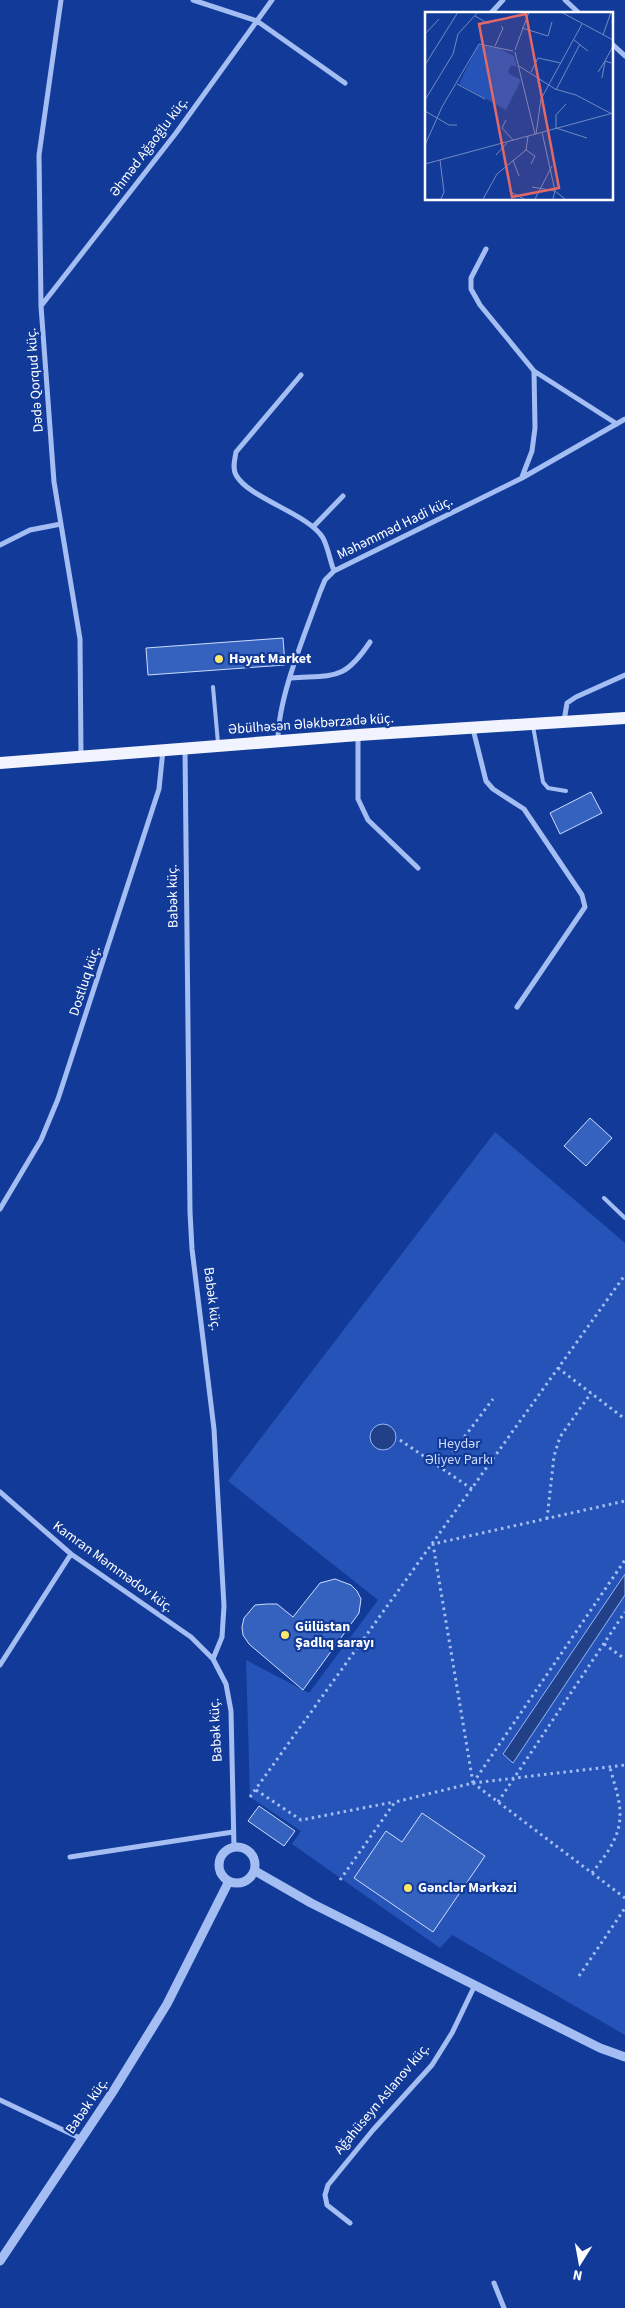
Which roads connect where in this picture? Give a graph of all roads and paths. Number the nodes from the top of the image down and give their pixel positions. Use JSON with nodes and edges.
{"nodes":[{"id":1,"x":61,"y":0,"type":"edge"},
{"id":2,"x":193,"y":0,"type":"edge"},
{"id":3,"x":272,"y":0,"type":"edge"},
{"id":4,"x":503,"y":0,"type":"edge"},
{"id":5,"x":565,"y":0,"type":"edge"},
{"id":6,"x":492,"y":12,"type":"edge"},
{"id":7,"x":578,"y":12,"type":"edge"},
{"id":8,"x":257,"y":21,"type":"junction"},
{"id":9,"x":612,"y":44,"type":"edge"},
{"id":10,"x":625,"y":56,"type":"edge"},
{"id":11,"x":345,"y":83,"type":"dead end"},
{"id":12,"x":486,"y":249,"type":"dead end"},
{"id":13,"x":41,"y":306,"type":"junction"},
{"id":14,"x":534,"y":371,"type":"junction"},
{"id":15,"x":301,"y":375,"type":"dead end"},
{"id":16,"x":625,"y":419,"type":"edge"},
{"id":17,"x":617,"y":424,"type":"junction"},
{"id":18,"x":522,"y":478,"type":"junction"},
{"id":19,"x":343,"y":496,"type":"dead end"},
{"id":20,"x":61,"y":524,"type":"junction"},
{"id":21,"x":313,"y":527,"type":"junction"},
{"id":22,"x":0,"y":545,"type":"edge"},
{"id":23,"x":334,"y":571,"type":"junction"},
{"id":24,"x":370,"y":642,"type":"dead end"},
{"id":25,"x":625,"y":675,"type":"edge"},
{"id":26,"x":291,"y":678,"type":"junction"},
{"id":27,"x":213,"y":687,"type":"dead end"},
{"id":28,"x":625,"y":718,"type":"edge"},
{"id":29,"x":564,"y":722,"type":"junction"},
{"id":30,"x":533,"y":724,"type":"junction"},
{"id":31,"x":472,"y":728,"type":"junction"},
{"id":32,"x":358,"y":735,"type":"junction"},
{"id":33,"x":278,"y":741,"type":"junction"},
{"id":34,"x":218,"y":745,"type":"junction"},
{"id":35,"x":184,"y":748,"type":"junction"},
{"id":36,"x":163,"y":750,"type":"junction"},
{"id":37,"x":81,"y":757,"type":"junction"},
{"id":38,"x":0,"y":763,"type":"edge"},
{"id":39,"x":566,"y":791,"type":"dead end"},
{"id":40,"x":418,"y":868,"type":"dead end"},
{"id":41,"x":517,"y":1007,"type":"dead end"},
{"id":42,"x":604,"y":1198,"type":"dead end"},
{"id":43,"x":0,"y":1209,"type":"edge"},
{"id":44,"x":625,"y":1218,"type":"edge"},
{"id":45,"x":625,"y":1275,"type":"edge"},
{"id":46,"x":558,"y":1368,"type":"junction"},
{"id":47,"x":591,"y":1393,"type":"junction"},
{"id":48,"x":494,"y":1399,"type":"dead end"},
{"id":49,"x":625,"y":1419,"type":"edge"},
{"id":50,"x":400,"y":1440,"type":"dead end"},
{"id":51,"x":441,"y":1468,"type":"junction"},
{"id":52,"x":472,"y":1489,"type":"junction"},
{"id":53,"x":0,"y":1492,"type":"edge"},
{"id":54,"x":625,"y":1501,"type":"edge"},
{"id":55,"x":547,"y":1519,"type":"junction"},
{"id":56,"x":433,"y":1544,"type":"junction"},
{"id":57,"x":71,"y":1554,"type":"junction"},
{"id":58,"x":625,"y":1560,"type":"edge"},
{"id":59,"x":625,"y":1612,"type":"edge"},
{"id":60,"x":604,"y":1644,"type":"junction"},
{"id":61,"x":213,"y":1659,"type":"junction"},
{"id":62,"x":625,"y":1659,"type":"edge"},
{"id":63,"x":0,"y":1665,"type":"edge"},
{"id":64,"x":625,"y":1765,"type":"edge"},
{"id":65,"x":610,"y":1767,"type":"junction"},
{"id":66,"x":514,"y":1780,"type":"junction"},
{"id":67,"x":472,"y":1783,"type":"junction"},
{"id":68,"x":256,"y":1790,"type":"junction"},
{"id":69,"x":250,"y":1797,"type":"dead end"},
{"id":70,"x":395,"y":1802,"type":"junction"},
{"id":71,"x":498,"y":1802,"type":"junction"},
{"id":72,"x":233,"y":1832,"type":"junction"},
{"id":73,"x":234,"y":1847,"type":"junction"},
{"id":74,"x":70,"y":1857,"type":"dead end"},
{"id":75,"x":254,"y":1871,"type":"junction"},
{"id":76,"x":592,"y":1873,"type":"junction"},
{"id":77,"x":340,"y":1880,"type":"dead end"},
{"id":78,"x":229,"y":1881,"type":"junction"},
{"id":79,"x":625,"y":1898,"type":"edge"},
{"id":80,"x":625,"y":1908,"type":"edge"},
{"id":81,"x":578,"y":1976,"type":"dead end"},
{"id":82,"x":475,"y":1985,"type":"junction"},
{"id":83,"x":625,"y":2057,"type":"edge"},
{"id":84,"x":0,"y":2100,"type":"edge"},
{"id":85,"x":82,"y":2139,"type":"junction"},
{"id":86,"x":350,"y":2223,"type":"dead end"},
{"id":87,"x":0,"y":2261,"type":"edge"},
{"id":88,"x":494,"y":2283,"type":"dead end"},
{"id":89,"x":504,"y":2308,"type":"edge"}],
"edges":[{"from":1,"to":13,"type":"street","name":"Dədə Qorqud küç."},
{"from":2,"to":8,"type":"street"},
{"from":3,"to":8,"type":"street","name":"Əhməd Ağaoğlu küç."},
{"from":4,"to":6,"type":"street"},
{"from":5,"to":7,"type":"street"},
{"from":8,"to":11,"type":"street"},
{"from":8,"to":13,"type":"street","name":"Əhməd Ağaoğlu küç."},
{"from":9,"to":10,"type":"street"},
{"from":12,"to":14,"type":"street"},
{"from":13,"to":20,"type":"street","name":"Dədə Qorqud küç."},
{"from":14,"to":17,"type":"street"},
{"from":14,"to":18,"type":"street"},
{"from":15,"to":21,"type":"street"},
{"from":16,"to":17,"type":"street","name":"Məhəmməd Hadi küç."},
{"from":17,"to":18,"type":"street","name":"Məhəmməd Hadi küç."},
{"from":18,"to":23,"type":"street","name":"Məhəmməd Hadi küç."},
{"from":19,"to":21,"type":"street"},
{"from":20,"to":22,"type":"street"},
{"from":20,"to":37,"type":"street","name":"Dədə Qorqud küç."},
{"from":21,"to":23,"type":"street"},
{"from":23,"to":26,"type":"street","name":"Məhəmməd Hadi küç."},
{"from":24,"to":26,"type":"street"},
{"from":25,"to":29,"type":"street"},
{"from":26,"to":33,"type":"street","name":"Məhəmməd Hadi küç."},
{"from":27,"to":34,"type":"lane"},
{"from":28,"to":29,"type":"main road","name":"Əbülhəsən Ələkbərzadə küç."},
{"from":29,"to":30,"type":"main road","name":"Əbülhəsən Ələkbərzadə küç."},
{"from":30,"to":31,"type":"main road","name":"Əbülhəsən Ələkbərzadə küç."},
{"from":30,"to":39,"type":"lane"},
{"from":31,"to":32,"type":"main road","name":"Əbülhəsən Ələkbərzadə küç."},
{"from":31,"to":41,"type":"street"},
{"from":32,"to":33,"type":"main road","name":"Əbülhəsən Ələkbərzadə küç."},
{"from":32,"to":40,"type":"street"},
{"from":33,"to":34,"type":"main road","name":"Əbülhəsən Ələkbərzadə küç."},
{"from":34,"to":35,"type":"main road","name":"Əbülhəsən Ələkbərzadə küç."},
{"from":35,"to":36,"type":"main road","name":"Əbülhəsən Ələkbərzadə küç."},
{"from":35,"to":61,"type":"street","name":"Babək küç."},
{"from":36,"to":37,"type":"main road","name":"Əbülhəsən Ələkbərzadə küç."},
{"from":36,"to":43,"type":"street","name":"Dostluq küç."},
{"from":37,"to":38,"type":"main road","name":"Əbülhəsən Ələkbərzadə küç."},
{"from":42,"to":44,"type":"lane"},
{"from":45,"to":46,"type":"path"},
{"from":46,"to":47,"type":"path"},
{"from":46,"to":52,"type":"path"},
{"from":47,"to":49,"type":"path"},
{"from":47,"to":55,"type":"path"},
{"from":48,"to":51,"type":"path"},
{"from":50,"to":51,"type":"path"},
{"from":51,"to":52,"type":"path"},
{"from":52,"to":56,"type":"path"},
{"from":53,"to":57,"type":"street","name":"Kamran Məmmədov küç."},
{"from":54,"to":55,"type":"path"},
{"from":55,"to":56,"type":"path"},
{"from":56,"to":67,"type":"path"},
{"from":56,"to":68,"type":"path"},
{"from":57,"to":61,"type":"street","name":"Kamran Məmmədov küç."},
{"from":57,"to":63,"type":"street"},
{"from":58,"to":67,"type":"path"},
{"from":59,"to":60,"type":"path"},
{"from":60,"to":62,"type":"path"},
{"from":60,"to":66,"type":"path"},
{"from":61,"to":72,"type":"street","name":"Babək küç."},
{"from":64,"to":65,"type":"path"},
{"from":65,"to":66,"type":"path"},
{"from":65,"to":76,"type":"path"},
{"from":66,"to":67,"type":"path"},
{"from":66,"to":71,"type":"path"},
{"from":67,"to":70,"type":"path"},
{"from":67,"to":71,"type":"path"},
{"from":68,"to":69,"type":"path"},
{"from":68,"to":70,"type":"path"},
{"from":70,"to":77,"type":"path"},
{"from":71,"to":76,"type":"path"},
{"from":72,"to":73,"type":"street","name":"Babək küç."},
{"from":72,"to":74,"type":"street"},
{"from":73,"to":75,"type":"street"},
{"from":73,"to":78,"type":"street"},
{"from":75,"to":78,"type":"street"},
{"from":75,"to":82,"type":"street"},
{"from":76,"to":79,"type":"path"},
{"from":78,"to":85,"type":"street","name":"Babək küç."},
{"from":80,"to":81,"type":"path"},
{"from":82,"to":83,"type":"street"},
{"from":82,"to":86,"type":"street","name":"Ağahüseyn Aslanov küç."},
{"from":84,"to":85,"type":"street"},
{"from":85,"to":87,"type":"street","name":"Babək küç."},
{"from":88,"to":89,"type":"street"}]}
